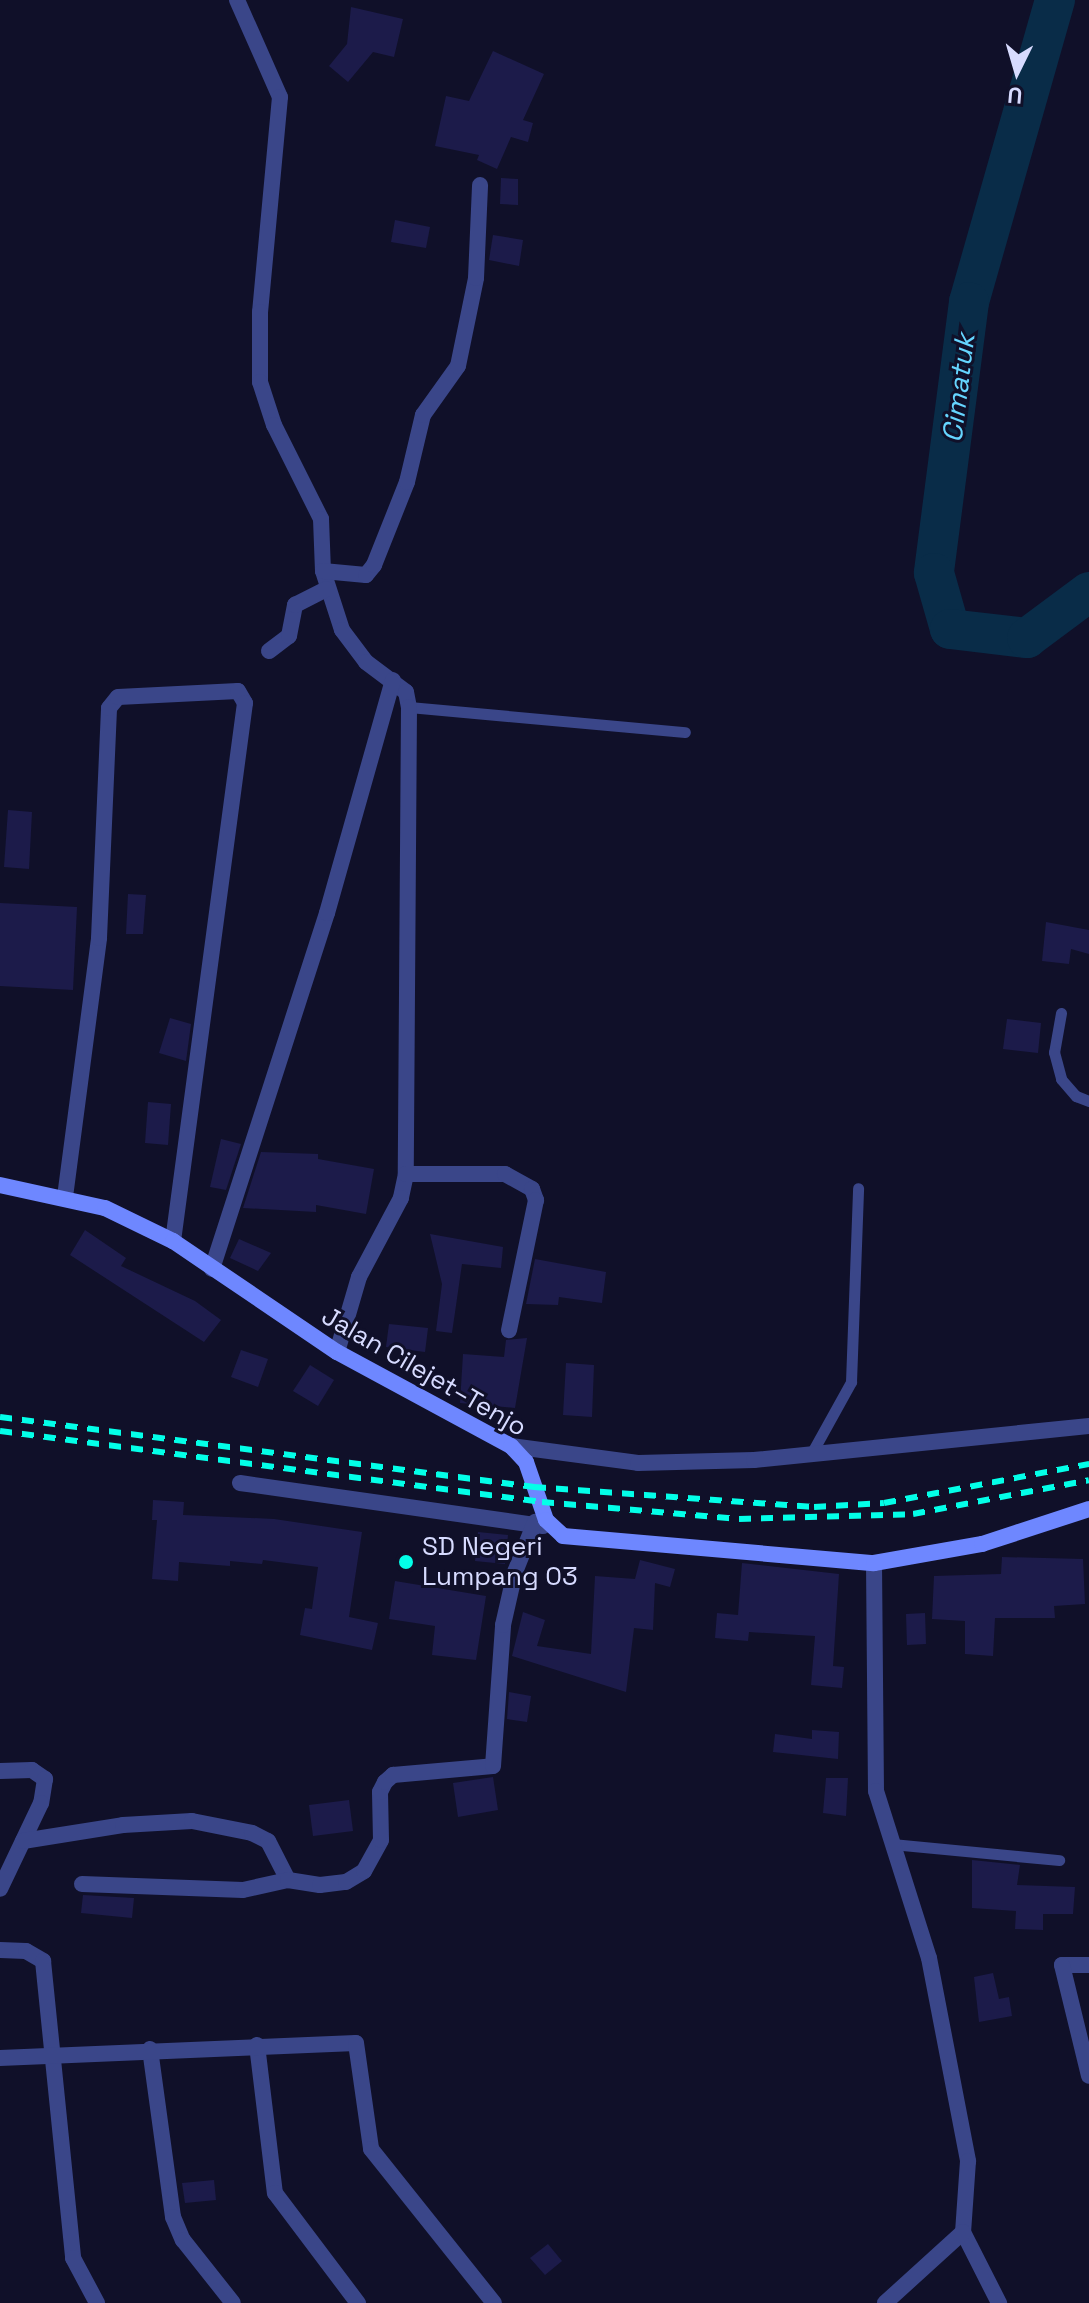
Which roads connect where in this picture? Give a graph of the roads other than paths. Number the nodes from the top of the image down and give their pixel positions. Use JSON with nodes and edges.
{"nodes":[{"id":1,"x":237,"y":0,"type":"edge"},
{"id":2,"x":480,"y":185,"type":"dead end"},
{"id":3,"x":323,"y":571,"type":"junction"},
{"id":4,"x":326,"y":589,"type":"junction"},
{"id":5,"x":269,"y":651,"type":"dead end"},
{"id":6,"x":393,"y":680,"type":"junction"},
{"id":7,"x":409,"y":707,"type":"junction"},
{"id":8,"x":685,"y":732,"type":"dead end"},
{"id":9,"x":1061,"y":1013,"type":"dead end"},
{"id":10,"x":1089,"y":1101,"type":"edge"},
{"id":11,"x":406,"y":1174,"type":"junction"},
{"id":12,"x":0,"y":1185,"type":"edge"},
{"id":13,"x":858,"y":1188,"type":"dead end"},
{"id":14,"x":65,"y":1197,"type":"junction"},
{"id":15,"x":173,"y":1241,"type":"junction"},
{"id":16,"x":212,"y":1269,"type":"junction"},
{"id":17,"x":509,"y":1330,"type":"dead end"},
{"id":18,"x":337,"y":1352,"type":"junction"},
{"id":19,"x":1089,"y":1426,"type":"edge"},
{"id":20,"x":511,"y":1446,"type":"junction"},
{"id":21,"x":810,"y":1456,"type":"junction"},
{"id":22,"x":240,"y":1483,"type":"dead end"},
{"id":23,"x":1089,"y":1509,"type":"edge"},
{"id":24,"x":535,"y":1522,"type":"junction"},
{"id":25,"x":552,"y":1530,"type":"junction"},
{"id":26,"x":874,"y":1563,"type":"junction"},
{"id":27,"x":0,"y":1771,"type":"edge"},
{"id":28,"x":23,"y":1841,"type":"junction"},
{"id":29,"x":892,"y":1844,"type":"junction"},
{"id":30,"x":7,"y":1860,"type":"edge"},
{"id":31,"x":1059,"y":1860,"type":"dead end"},
{"id":32,"x":288,"y":1880,"type":"junction"},
{"id":33,"x":82,"y":1884,"type":"dead end"},
{"id":34,"x":0,"y":1889,"type":"edge"},
{"id":35,"x":0,"y":1950,"type":"edge"},
{"id":36,"x":1089,"y":1965,"type":"edge"},
{"id":37,"x":257,"y":2045,"type":"junction"},
{"id":38,"x":150,"y":2049,"type":"junction"},
{"id":39,"x":51,"y":2054,"type":"junction"},
{"id":40,"x":0,"y":2058,"type":"edge"},
{"id":41,"x":1089,"y":2076,"type":"edge"},
{"id":42,"x":963,"y":2232,"type":"junction"},
{"id":43,"x":97,"y":2303,"type":"edge"},
{"id":44,"x":233,"y":2303,"type":"edge"},
{"id":45,"x":358,"y":2303,"type":"edge"},
{"id":46,"x":494,"y":2303,"type":"edge"},
{"id":47,"x":885,"y":2303,"type":"edge"},
{"id":48,"x":999,"y":2303,"type":"edge"}],
"edges":[{"from":1,"to":3,"type":"street"},
{"from":2,"to":3,"type":"street"},
{"from":3,"to":4,"type":"street"},
{"from":4,"to":5,"type":"street"},
{"from":4,"to":6,"type":"street"},
{"from":6,"to":7,"type":"street"},
{"from":6,"to":16,"type":"street"},
{"from":7,"to":8,"type":"lane"},
{"from":7,"to":11,"type":"street"},
{"from":9,"to":10,"type":"lane"},
{"from":11,"to":17,"type":"street"},
{"from":11,"to":18,"type":"street"},
{"from":12,"to":14,"type":"main road","name":"Jalan Cilejet–Tenjo"},
{"from":13,"to":21,"type":"lane"},
{"from":14,"to":15,"type":"main road","name":"Jalan Cilejet–Tenjo"},
{"from":14,"to":15,"type":"street"},
{"from":15,"to":16,"type":"main road","name":"Jalan Cilejet–Tenjo"},
{"from":16,"to":18,"type":"main road","name":"Jalan Cilejet–Tenjo"},
{"from":18,"to":20,"type":"main road","name":"Jalan Cilejet–Tenjo"},
{"from":19,"to":21,"type":"street"},
{"from":20,"to":21,"type":"street"},
{"from":20,"to":25,"type":"main road","name":"Jalan Cilejet–Tenjo"},
{"from":22,"to":24,"type":"street"},
{"from":23,"to":26,"type":"main road"},
{"from":24,"to":25,"type":"street"},
{"from":24,"to":32,"type":"street"},
{"from":25,"to":26,"type":"main road"},
{"from":26,"to":29,"type":"street"},
{"from":27,"to":28,"type":"street"},
{"from":28,"to":30,"type":"street"},
{"from":28,"to":32,"type":"street"},
{"from":29,"to":31,"type":"lane"},
{"from":29,"to":42,"type":"street"},
{"from":30,"to":34,"type":"street"},
{"from":32,"to":33,"type":"street"},
{"from":35,"to":39,"type":"street"},
{"from":36,"to":41,"type":"street"},
{"from":37,"to":38,"type":"street"},
{"from":37,"to":45,"type":"street"},
{"from":37,"to":46,"type":"street"},
{"from":38,"to":39,"type":"street"},
{"from":38,"to":44,"type":"street"},
{"from":39,"to":40,"type":"street"},
{"from":39,"to":43,"type":"street"},
{"from":42,"to":47,"type":"street"},
{"from":42,"to":48,"type":"street"}]}
